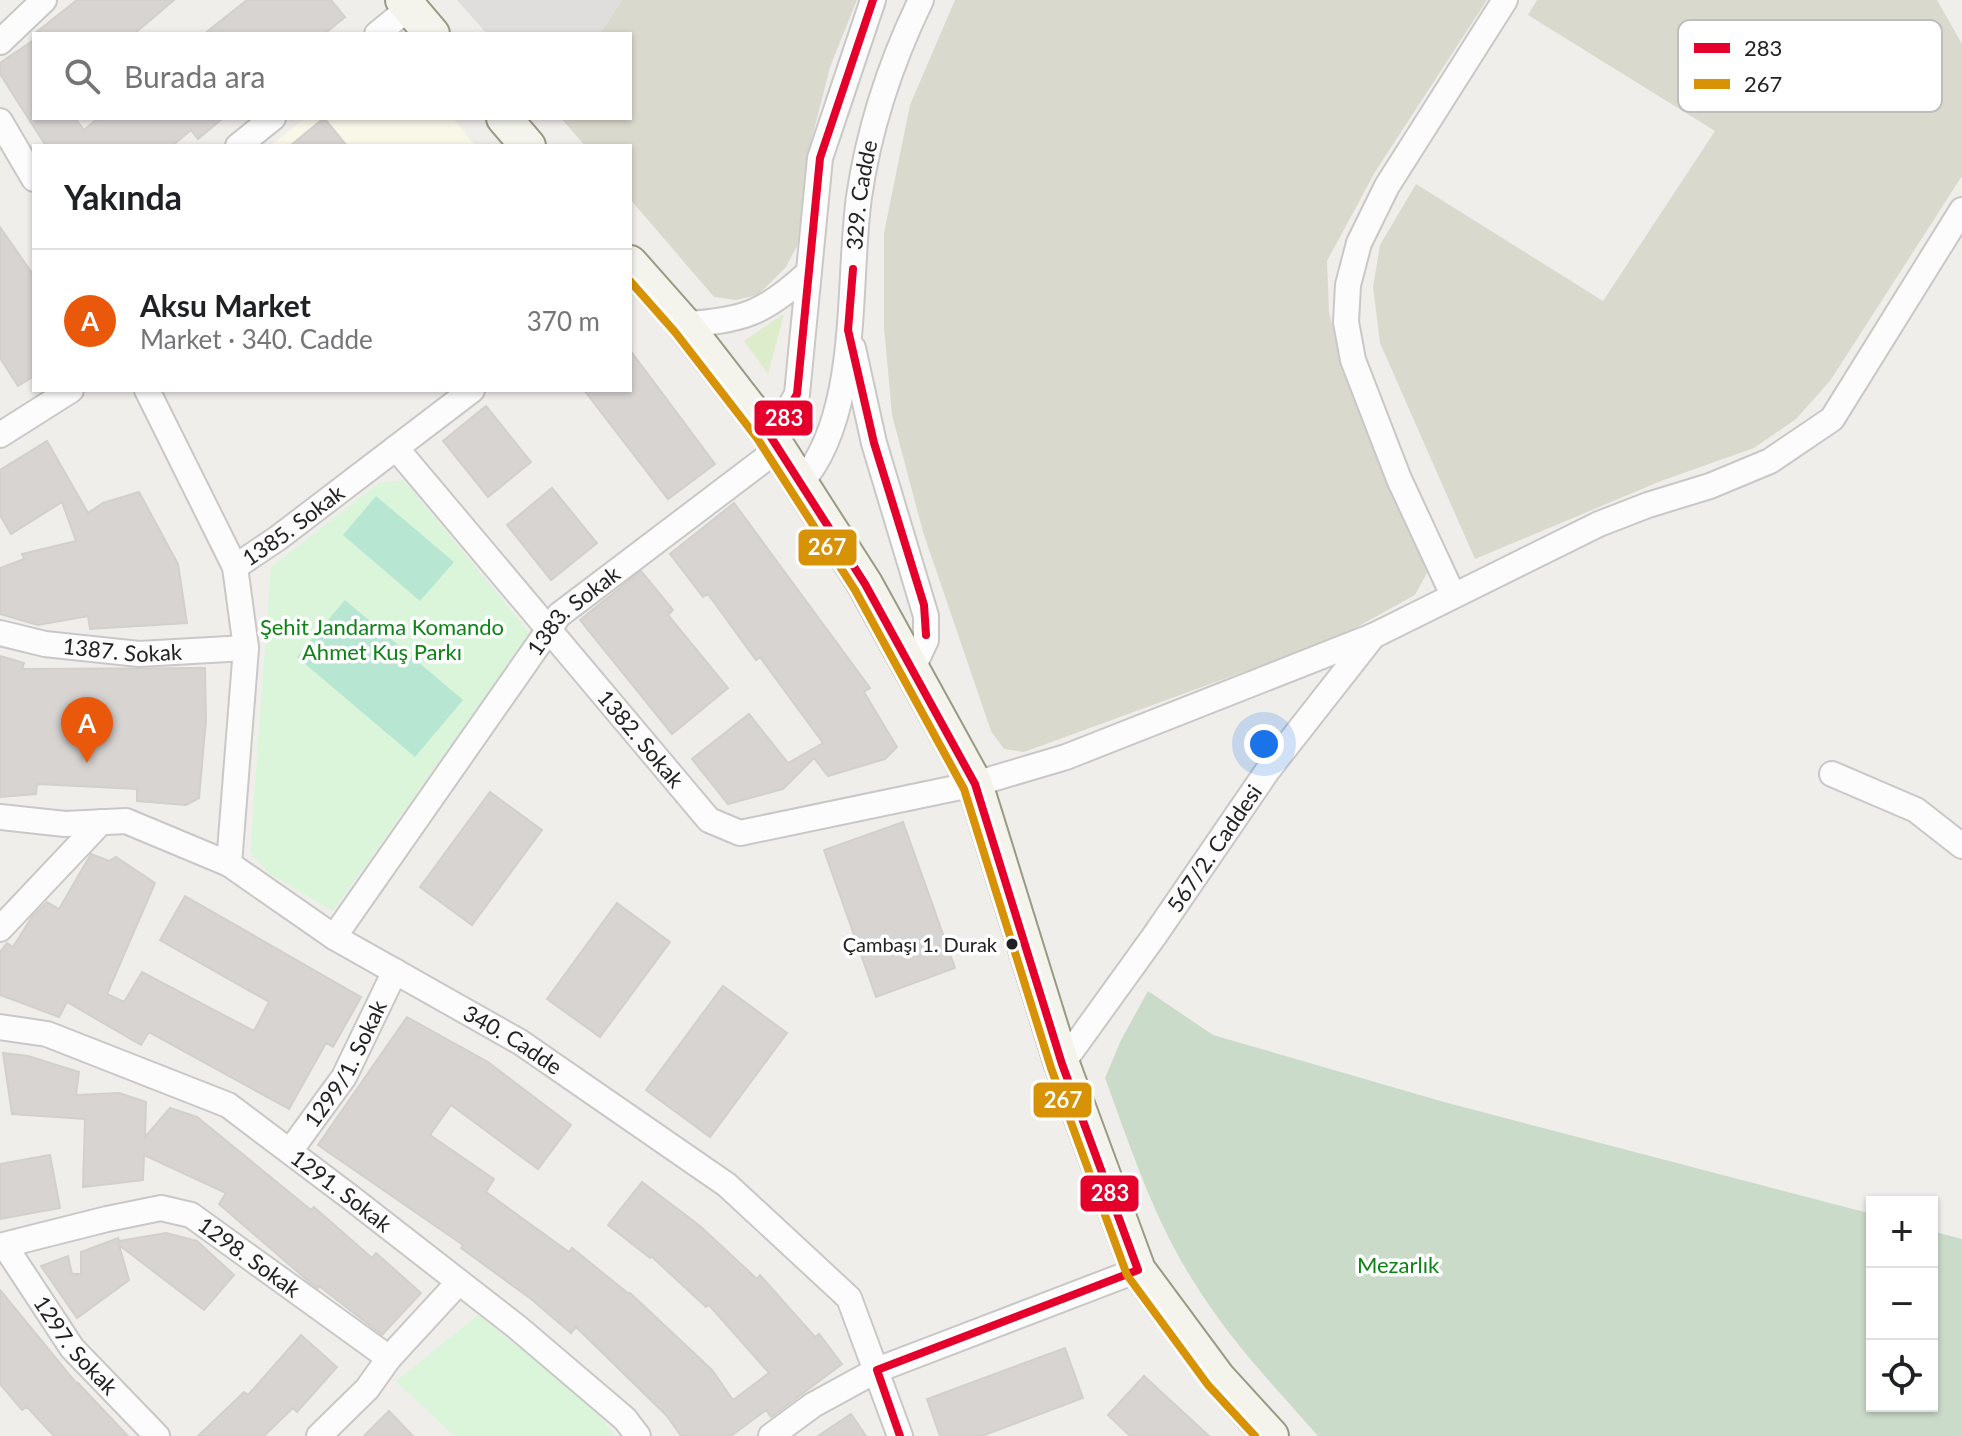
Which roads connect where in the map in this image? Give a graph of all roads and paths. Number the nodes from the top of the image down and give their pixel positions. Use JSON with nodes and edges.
{"nodes":[{"id":1,"x":44,"y":0,"type":"edge"},
{"id":2,"x":873,"y":0,"type":"edge"},
{"id":3,"x":921,"y":0,"type":"edge"},
{"id":4,"x":1505,"y":0,"type":"edge"},
{"id":5,"x":406,"y":4,"type":"edge"},
{"id":6,"x":379,"y":32,"type":"edge"},
{"id":7,"x":430,"y":32,"type":"edge"},
{"id":8,"x":0,"y":42,"type":"edge"},
{"id":9,"x":270,"y":120,"type":"edge"},
{"id":10,"x":506,"y":120,"type":"edge"},
{"id":11,"x":0,"y":121,"type":"edge"},
{"id":12,"x":240,"y":144,"type":"edge"},
{"id":13,"x":526,"y":144,"type":"edge"},
{"id":14,"x":32,"y":176,"type":"edge"},
{"id":15,"x":1962,"y":210,"type":"edge"},
{"id":16,"x":632,"y":268,"type":"edge"},
{"id":17,"x":809,"y":272,"type":"junction"},
{"id":18,"x":684,"y":324,"type":"junction"},
{"id":19,"x":848,"y":330,"type":"junction"},
{"id":20,"x":68,"y":392,"type":"edge"},
{"id":21,"x":148,"y":392,"type":"edge"},
{"id":22,"x":469,"y":392,"type":"edge"},
{"id":23,"x":0,"y":435,"type":"edge"},
{"id":24,"x":772,"y":440,"type":"junction"},
{"id":25,"x":396,"y":448,"type":"junction"},
{"id":26,"x":800,"y":484,"type":"junction"},
{"id":27,"x":235,"y":567,"type":"junction"},
{"id":28,"x":1453,"y":595,"type":"junction"},
{"id":29,"x":548,"y":631,"type":"junction"},
{"id":30,"x":0,"y":633,"type":"edge"},
{"id":31,"x":1373,"y":636,"type":"junction"},
{"id":32,"x":246,"y":648,"type":"junction"},
{"id":33,"x":912,"y":670,"type":"junction"},
{"id":34,"x":1832,"y":774,"type":"dead end"},
{"id":35,"x":975,"y":784,"type":"junction"},
{"id":36,"x":0,"y":817,"type":"edge"},
{"id":37,"x":101,"y":822,"type":"junction"},
{"id":38,"x":1962,"y":846,"type":"edge"},
{"id":39,"x":229,"y":864,"type":"junction"},
{"id":40,"x":0,"y":929,"type":"edge"},
{"id":41,"x":334,"y":937,"type":"junction"},
{"id":42,"x":395,"y":971,"type":"junction"},
{"id":43,"x":0,"y":1027,"type":"edge"},
{"id":44,"x":1062,"y":1064,"type":"junction"},
{"id":45,"x":290,"y":1151,"type":"junction"},
{"id":46,"x":2,"y":1246,"type":"edge"},
{"id":47,"x":1138,"y":1270,"type":"junction"},
{"id":48,"x":459,"y":1282,"type":"junction"},
{"id":49,"x":389,"y":1358,"type":"junction"},
{"id":50,"x":877,"y":1370,"type":"junction"},
{"id":51,"x":157,"y":1436,"type":"edge"},
{"id":52,"x":319,"y":1436,"type":"edge"},
{"id":53,"x":638,"y":1436,"type":"edge"},
{"id":54,"x":771,"y":1436,"type":"edge"},
{"id":55,"x":900,"y":1436,"type":"edge"},
{"id":56,"x":1271,"y":1436,"type":"edge"}],
"edges":[{"from":1,"to":8,"type":"street"},
{"from":2,"to":17,"type":"street","name":"329. Cadde"},
{"from":3,"to":19,"type":"street","name":"329. Cadde"},
{"from":4,"to":28,"type":"street"},
{"from":5,"to":6,"type":"street"},
{"from":5,"to":7,"type":"main road"},
{"from":9,"to":12,"type":"street"},
{"from":10,"to":13,"type":"main road"},
{"from":11,"to":14,"type":"street"},
{"from":15,"to":28,"type":"street","name":"1382. Sokak"},
{"from":16,"to":18,"type":"main road"},
{"from":17,"to":18,"type":"street"},
{"from":17,"to":24,"type":"street","name":"329. Cadde"},
{"from":18,"to":24,"type":"main road"},
{"from":19,"to":26,"type":"street","name":"329. Cadde"},
{"from":19,"to":33,"type":"street"},
{"from":20,"to":23,"type":"street"},
{"from":21,"to":27,"type":"street"},
{"from":22,"to":25,"type":"street","name":"1385. Sokak"},
{"from":24,"to":26,"type":"main road"},
{"from":24,"to":29,"type":"street","name":"1383. Sokak"},
{"from":25,"to":27,"type":"street","name":"1385. Sokak"},
{"from":25,"to":29,"type":"street","name":"1382. Sokak"},
{"from":26,"to":33,"type":"main road"},
{"from":27,"to":32,"type":"street","name":"1385. Sokak"},
{"from":28,"to":31,"type":"street","name":"1382. Sokak"},
{"from":29,"to":35,"type":"street","name":"1382. Sokak"},
{"from":29,"to":41,"type":"street","name":"1383. Sokak"},
{"from":30,"to":32,"type":"street","name":"1387. Sokak"},
{"from":31,"to":35,"type":"street","name":"1382. Sokak"},
{"from":31,"to":44,"type":"street","name":"567/2. Caddesi"},
{"from":32,"to":39,"type":"street","name":"1385. Sokak"},
{"from":33,"to":35,"type":"main road"},
{"from":34,"to":38,"type":"street"},
{"from":35,"to":44,"type":"main road"},
{"from":36,"to":37,"type":"street","name":"340. Cadde"},
{"from":37,"to":39,"type":"street","name":"340. Cadde"},
{"from":37,"to":40,"type":"street"},
{"from":39,"to":41,"type":"street","name":"340. Cadde"},
{"from":41,"to":42,"type":"street","name":"340. Cadde"},
{"from":42,"to":45,"type":"street","name":"1299/1. Sokak"},
{"from":42,"to":50,"type":"street","name":"340. Cadde"},
{"from":43,"to":45,"type":"street","name":"1291. Sokak"},
{"from":44,"to":47,"type":"main road"},
{"from":45,"to":48,"type":"street","name":"1291. Sokak"},
{"from":46,"to":49,"type":"street","name":"1298. Sokak"},
{"from":46,"to":51,"type":"street","name":"1297. Sokak"},
{"from":47,"to":50,"type":"street"},
{"from":47,"to":56,"type":"main road"},
{"from":48,"to":49,"type":"street"},
{"from":48,"to":53,"type":"street","name":"1291. Sokak"},
{"from":49,"to":52,"type":"street"},
{"from":50,"to":54,"type":"street"},
{"from":50,"to":55,"type":"street","name":"340. Cadde"}]}
